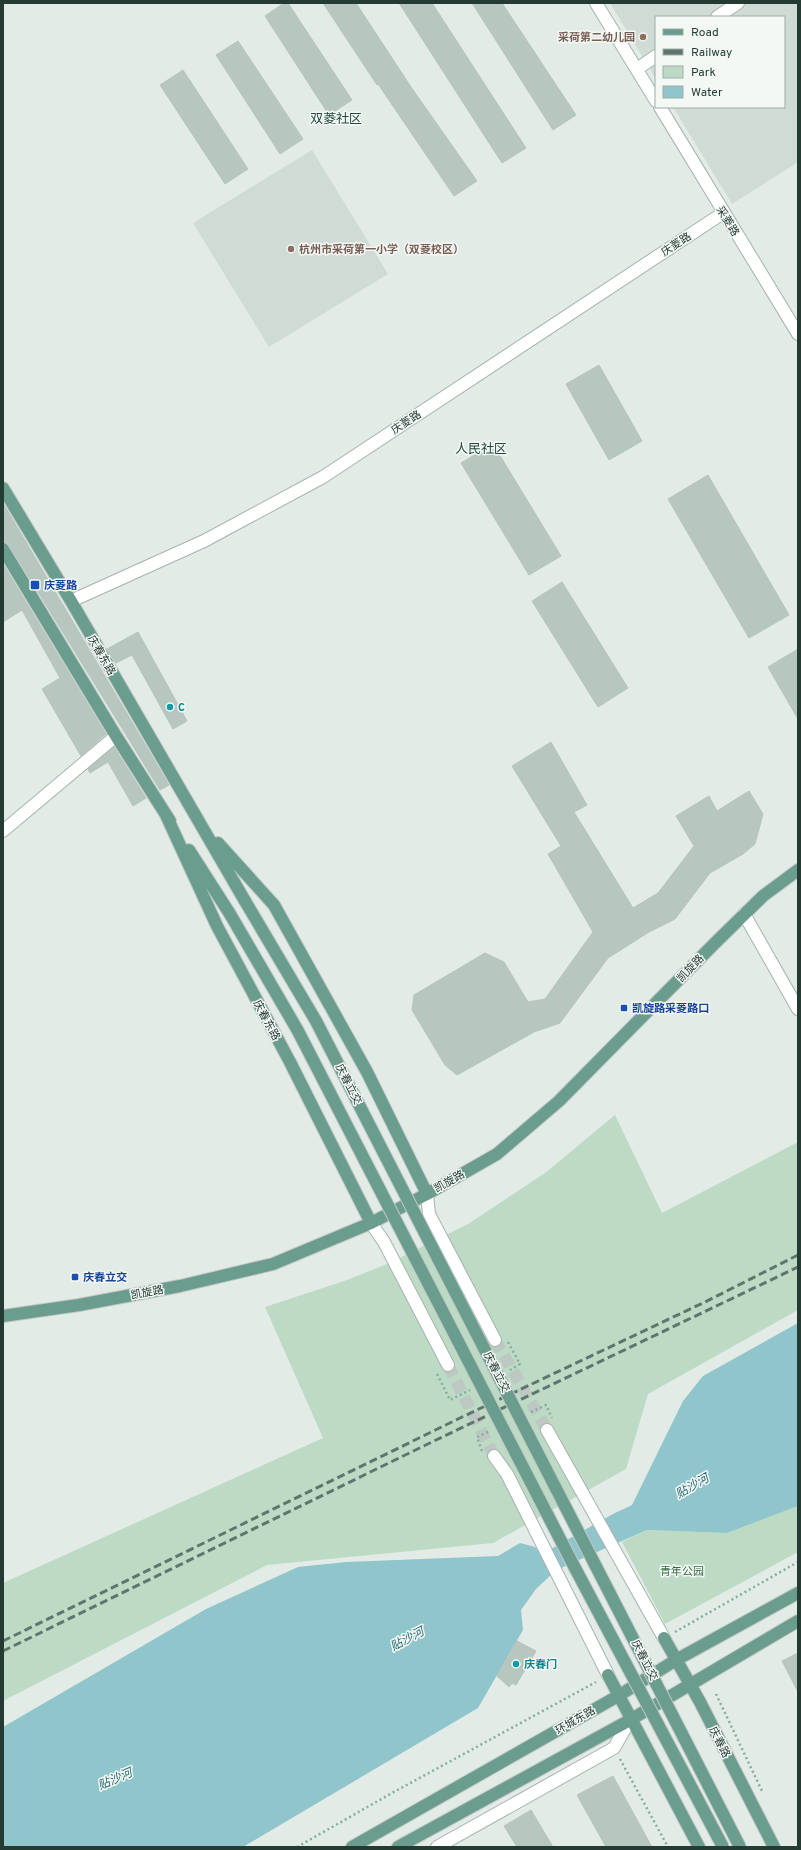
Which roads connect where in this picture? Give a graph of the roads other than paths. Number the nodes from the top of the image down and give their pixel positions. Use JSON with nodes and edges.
{"nodes":[{"id":1,"x":596,"y":3,"type":"edge"},
{"id":2,"x":738,"y":3,"type":"edge"},
{"id":3,"x":718,"y":16,"type":"edge"},
{"id":4,"x":655,"y":57,"type":"edge"},
{"id":5,"x":637,"y":69,"type":"junction"},
{"id":6,"x":655,"y":99,"type":"edge"},
{"id":7,"x":661,"y":108,"type":"edge"},
{"id":8,"x":723,"y":213,"type":"junction"},
{"id":9,"x":798,"y":334,"type":"edge"},
{"id":10,"x":3,"y":488,"type":"edge"},
{"id":11,"x":3,"y":550,"type":"edge"},
{"id":12,"x":71,"y":602,"type":"junction"},
{"id":13,"x":116,"y":736,"type":"junction"},
{"id":14,"x":166,"y":814,"type":"junction"},
{"id":15,"x":199,"y":822,"type":"junction"},
{"id":16,"x":3,"y":831,"type":"edge"},
{"id":17,"x":798,"y":870,"type":"edge"},
{"id":18,"x":245,"y":901,"type":"joint"},
{"id":19,"x":230,"y":914,"type":"joint"},
{"id":20,"x":744,"y":914,"type":"junction"},
{"id":21,"x":798,"y":1009,"type":"edge"},
{"id":22,"x":427,"y":1194,"type":"junction"},
{"id":23,"x":371,"y":1223,"type":"junction"},
{"id":24,"x":3,"y":1316,"type":"edge"},
{"id":25,"x":495,"y":1340,"type":"tunnel mouth"},
{"id":26,"x":448,"y":1365,"type":"tunnel mouth"},
{"id":27,"x":547,"y":1430,"type":"tunnel mouth"},
{"id":28,"x":494,"y":1456,"type":"tunnel mouth"},
{"id":29,"x":798,"y":1593,"type":"edge"},
{"id":30,"x":798,"y":1621,"type":"edge"},
{"id":31,"x":664,"y":1638,"type":"joint"},
{"id":32,"x":676,"y":1660,"type":"junction"},
{"id":33,"x":608,"y":1675,"type":"joint"},
{"id":34,"x":689,"y":1685,"type":"junction"},
{"id":35,"x":618,"y":1696,"type":"junction"},
{"id":36,"x":630,"y":1720,"type":"junction"},
{"id":37,"x":352,"y":1847,"type":"edge"},
{"id":38,"x":398,"y":1847,"type":"edge"},
{"id":39,"x":437,"y":1847,"type":"edge"},
{"id":40,"x":699,"y":1847,"type":"edge"},
{"id":41,"x":723,"y":1847,"type":"edge"},
{"id":42,"x":740,"y":1847,"type":"edge"},
{"id":43,"x":774,"y":1847,"type":"edge"}],
"edges":[{"from":1,"to":5,"type":"street"},
{"from":2,"to":3,"type":"street"},
{"from":4,"to":5,"type":"street"},
{"from":5,"to":6,"type":"street"},
{"from":7,"to":8,"type":"street","name":"采菱路"},
{"from":8,"to":9,"type":"street","name":"采菱路"},
{"from":8,"to":12,"type":"street","name":"庆菱路"},
{"from":10,"to":12,"type":"main road","name":"庆春东路"},
{"from":11,"to":13,"type":"main road","name":"庆春东路"},
{"from":12,"to":15,"type":"main road","name":"庆春东路"},
{"from":13,"to":14,"type":"main road","name":"庆春东路"},
{"from":13,"to":16,"type":"street"},
{"from":14,"to":19,"type":"main road","name":"庆春东路"},
{"from":14,"to":23,"type":"main road","name":"庆春东路"},
{"from":15,"to":18,"type":"main road","name":"庆春东路"},
{"from":15,"to":22,"type":"main road","name":"庆春东路"},
{"from":17,"to":20,"type":"main road","name":"凯旋路"},
{"from":18,"to":42,"type":"main road","name":"庆春立交","bridge":true},
{"from":19,"to":41,"type":"main road","name":"庆春立交","bridge":true},
{"from":20,"to":21,"type":"street"},
{"from":20,"to":22,"type":"main road","name":"凯旋路"},
{"from":22,"to":23,"type":"main road","name":"凯旋路"},
{"from":22,"to":25,"type":"street"},
{"from":23,"to":24,"type":"main road","name":"凯旋路"},
{"from":23,"to":26,"type":"street"},
{"from":27,"to":31,"type":"street"},
{"from":28,"to":33,"type":"street"},
{"from":29,"to":32,"type":"main road","name":"环城东路"},
{"from":30,"to":34,"type":"main road"},
{"from":31,"to":32,"type":"main road","name":"庆春路"},
{"from":32,"to":34,"type":"main road","name":"庆春路"},
{"from":32,"to":35,"type":"main road","name":"环城东路"},
{"from":33,"to":35,"type":"main road"},
{"from":34,"to":36,"type":"main road"},
{"from":34,"to":43,"type":"main road","name":"庆春路"},
{"from":35,"to":36,"type":"main road"},
{"from":35,"to":37,"type":"main road","name":"环城东路"},
{"from":36,"to":38,"type":"main road"},
{"from":36,"to":39,"type":"street"},
{"from":36,"to":40,"type":"main road"}]}
